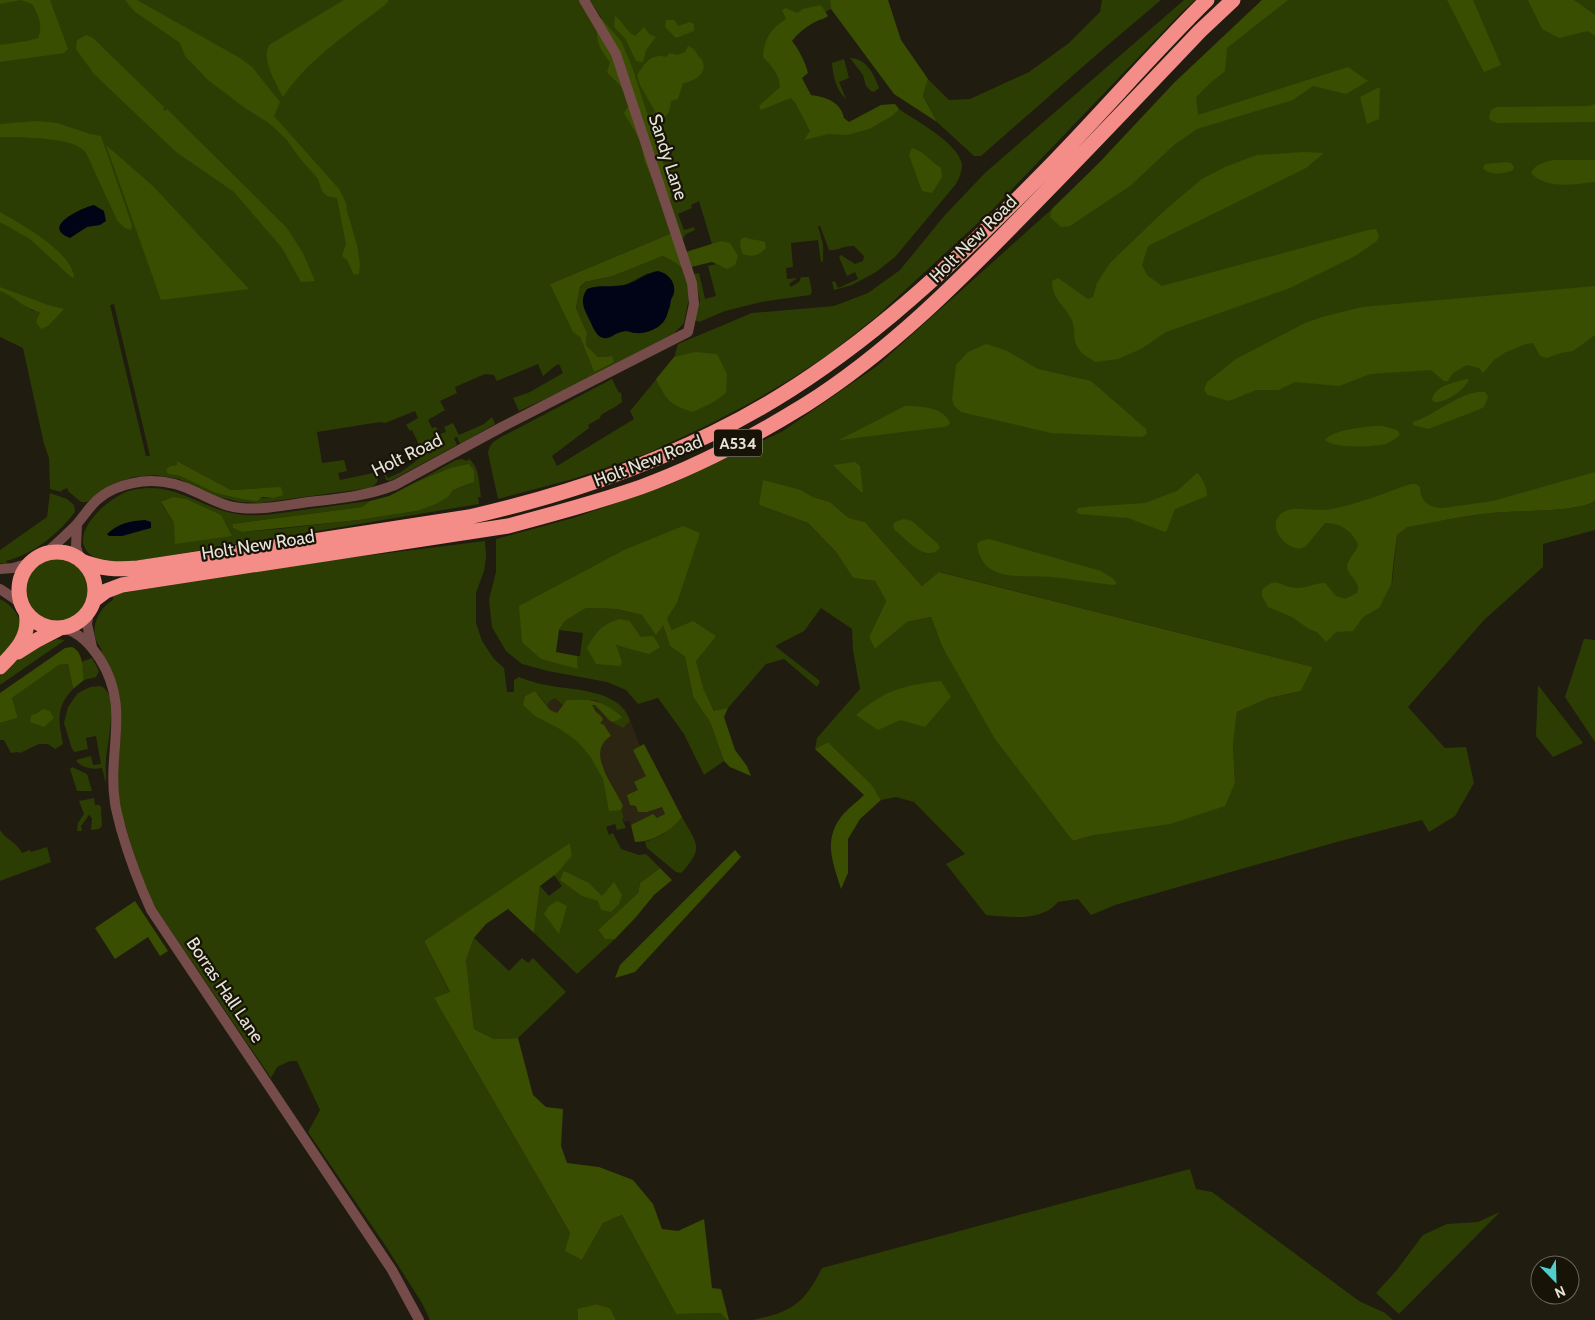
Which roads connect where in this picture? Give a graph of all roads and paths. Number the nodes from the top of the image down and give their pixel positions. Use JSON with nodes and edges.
{"nodes":[{"id":1,"x":584,"y":0,"type":"edge"},
{"id":2,"x":1207,"y":0,"type":"edge"},
{"id":3,"x":1233,"y":0,"type":"edge"},
{"id":4,"x":688,"y":332,"type":"joint"},
{"id":5,"x":77,"y":524,"type":"junction"},
{"id":6,"x":45,"y":554,"type":"junction"},
{"id":7,"x":81,"y":560,"type":"junction"},
{"id":8,"x":30,"y":563,"type":"junction"},
{"id":9,"x":0,"y":569,"type":"edge"},
{"id":10,"x":0,"y":589,"type":"edge"},
{"id":11,"x":92,"y":605,"type":"junction"},
{"id":12,"x":25,"y":610,"type":"junction"},
{"id":13,"x":62,"y":628,"type":"junction"},
{"id":14,"x":92,"y":648,"type":"junction"},
{"id":15,"x":12,"y":655,"type":"junction"},
{"id":16,"x":0,"y":667,"type":"edge"},
{"id":17,"x":419,"y":1320,"type":"edge"}],
"edges":[{"from":1,"to":4,"type":"street","name":"Sandy Lane"},
{"from":2,"to":7,"type":"highway","name":"Holt New Road","number":"A534"},
{"from":3,"to":11,"type":"highway","name":"Holt New Road","number":"A534"},
{"from":4,"to":5,"type":"street","name":"Holt Road"},
{"from":5,"to":6,"type":"street","name":"Holt Road"},
{"from":5,"to":7,"type":"street"},
{"from":6,"to":7,"type":"highway"},
{"from":6,"to":8,"type":"highway"},
{"from":7,"to":11,"type":"highway"},
{"from":8,"to":9,"type":"street"},
{"from":8,"to":12,"type":"highway"},
{"from":10,"to":12,"type":"street"},
{"from":11,"to":13,"type":"highway"},
{"from":11,"to":14,"type":"street","name":"Borras Hall Lane"},
{"from":12,"to":13,"type":"highway"},
{"from":12,"to":15,"type":"highway"},
{"from":13,"to":14,"type":"street","name":"Borras Hall Lane"},
{"from":13,"to":15,"type":"highway"},
{"from":14,"to":17,"type":"street","name":"Borras Hall Lane"},
{"from":15,"to":16,"type":"highway"}]}
